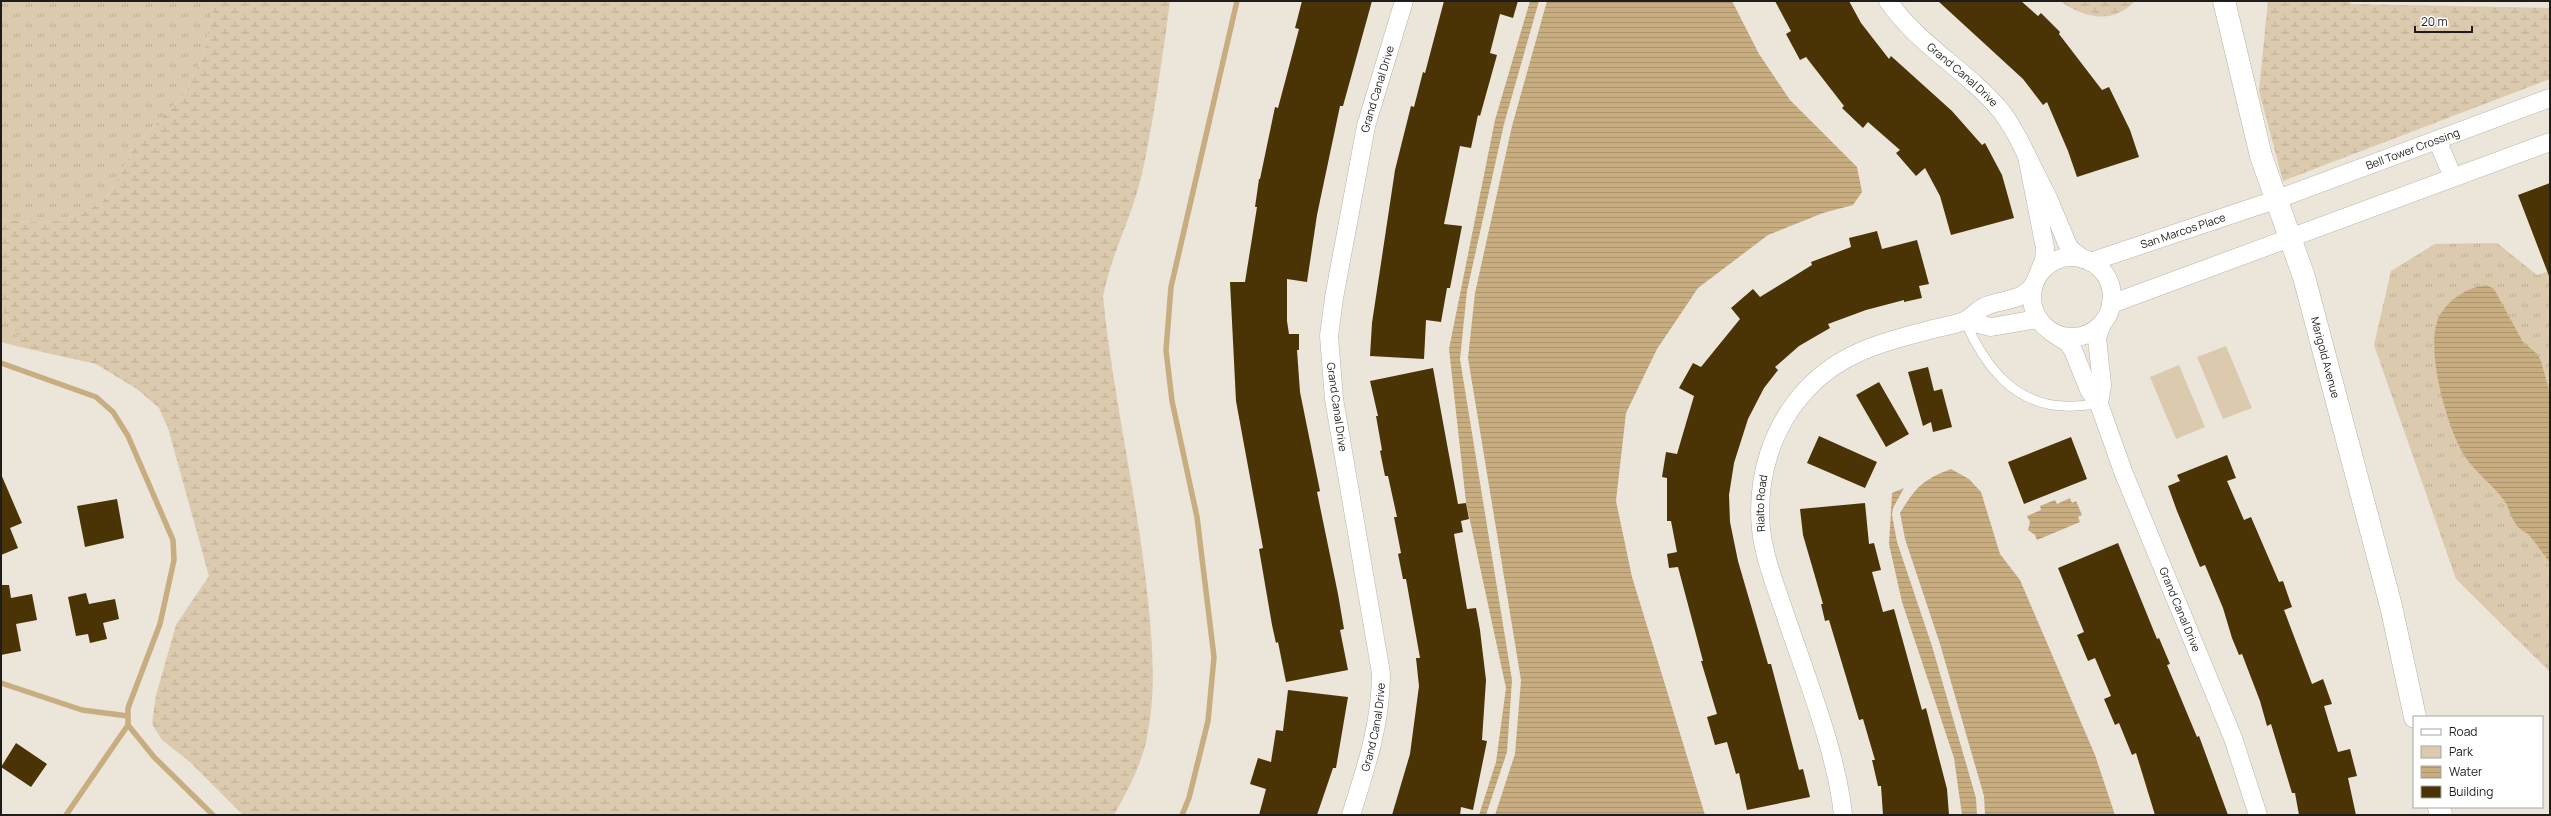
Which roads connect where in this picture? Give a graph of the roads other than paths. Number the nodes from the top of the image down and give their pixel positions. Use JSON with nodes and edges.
{"nodes":[{"id":1,"x":1404,"y":1,"type":"edge"},
{"id":2,"x":1888,"y":1,"type":"edge"},
{"id":3,"x":2224,"y":1,"type":"edge"},
{"id":4,"x":2550,"y":98,"type":"edge"},
{"id":5,"x":2437,"y":140,"type":"junction"},
{"id":6,"x":2550,"y":142,"type":"edge"},
{"id":7,"x":2027,"y":156,"type":"junction"},
{"id":8,"x":2453,"y":177,"type":"junction"},
{"id":9,"x":2275,"y":200,"type":"junction"},
{"id":10,"x":2291,"y":238,"type":"junction"},
{"id":11,"x":2087,"y":260,"type":"junction"},
{"id":12,"x":2036,"y":279,"type":"junction"},
{"id":13,"x":2111,"y":304,"type":"junction"},
{"id":14,"x":2038,"y":319,"type":"junction"},
{"id":15,"x":1965,"y":321,"type":"junction"},
{"id":16,"x":2102,"y":324,"type":"junction"},
{"id":17,"x":2051,"y":332,"type":"junction"},
{"id":18,"x":2099,"y":404,"type":"junction"},
{"id":19,"x":2415,"y":716,"type":"edge"},
{"id":20,"x":1351,"y":815,"type":"edge"},
{"id":21,"x":1843,"y":815,"type":"edge"},
{"id":22,"x":2258,"y":815,"type":"edge"}],
"edges":[{"from":1,"to":20,"type":"street","name":"Grand Canal Drive"},
{"from":2,"to":7,"type":"street","name":"Grand Canal Drive"},
{"from":3,"to":9,"type":"main road","name":"Marigold Avenue"},
{"from":4,"to":5,"type":"street","name":"Bell Tower Crossing"},
{"from":5,"to":8,"type":"street"},
{"from":5,"to":9,"type":"street","name":"Bell Tower Crossing"},
{"from":6,"to":8,"type":"street"},
{"from":7,"to":11,"type":"street","name":"Grand Canal Drive"},
{"from":7,"to":12,"type":"street","name":"Grand Canal Drive"},
{"from":8,"to":10,"type":"street"},
{"from":9,"to":10,"type":"main road","name":"Marigold Avenue"},
{"from":9,"to":11,"type":"street","name":"San Marcos Place"},
{"from":10,"to":13,"type":"street"},
{"from":10,"to":19,"type":"main road","name":"Marigold Avenue"},
{"from":11,"to":12,"type":"street","name":"San Marcos Place"},
{"from":11,"to":13,"type":"street"},
{"from":12,"to":14,"type":"street"},
{"from":12,"to":15,"type":"street","name":"Rialto Road"},
{"from":13,"to":16,"type":"street"},
{"from":14,"to":15,"type":"street","name":"Rialto Road"},
{"from":14,"to":17,"type":"street"},
{"from":15,"to":18,"type":"lane"},
{"from":15,"to":21,"type":"street","name":"Rialto Road"},
{"from":16,"to":17,"type":"street"},
{"from":16,"to":18,"type":"street","name":"Grand Canal Drive"},
{"from":17,"to":18,"type":"street","name":"Grand Canal Drive"},
{"from":18,"to":22,"type":"street","name":"Grand Canal Drive"}]}
